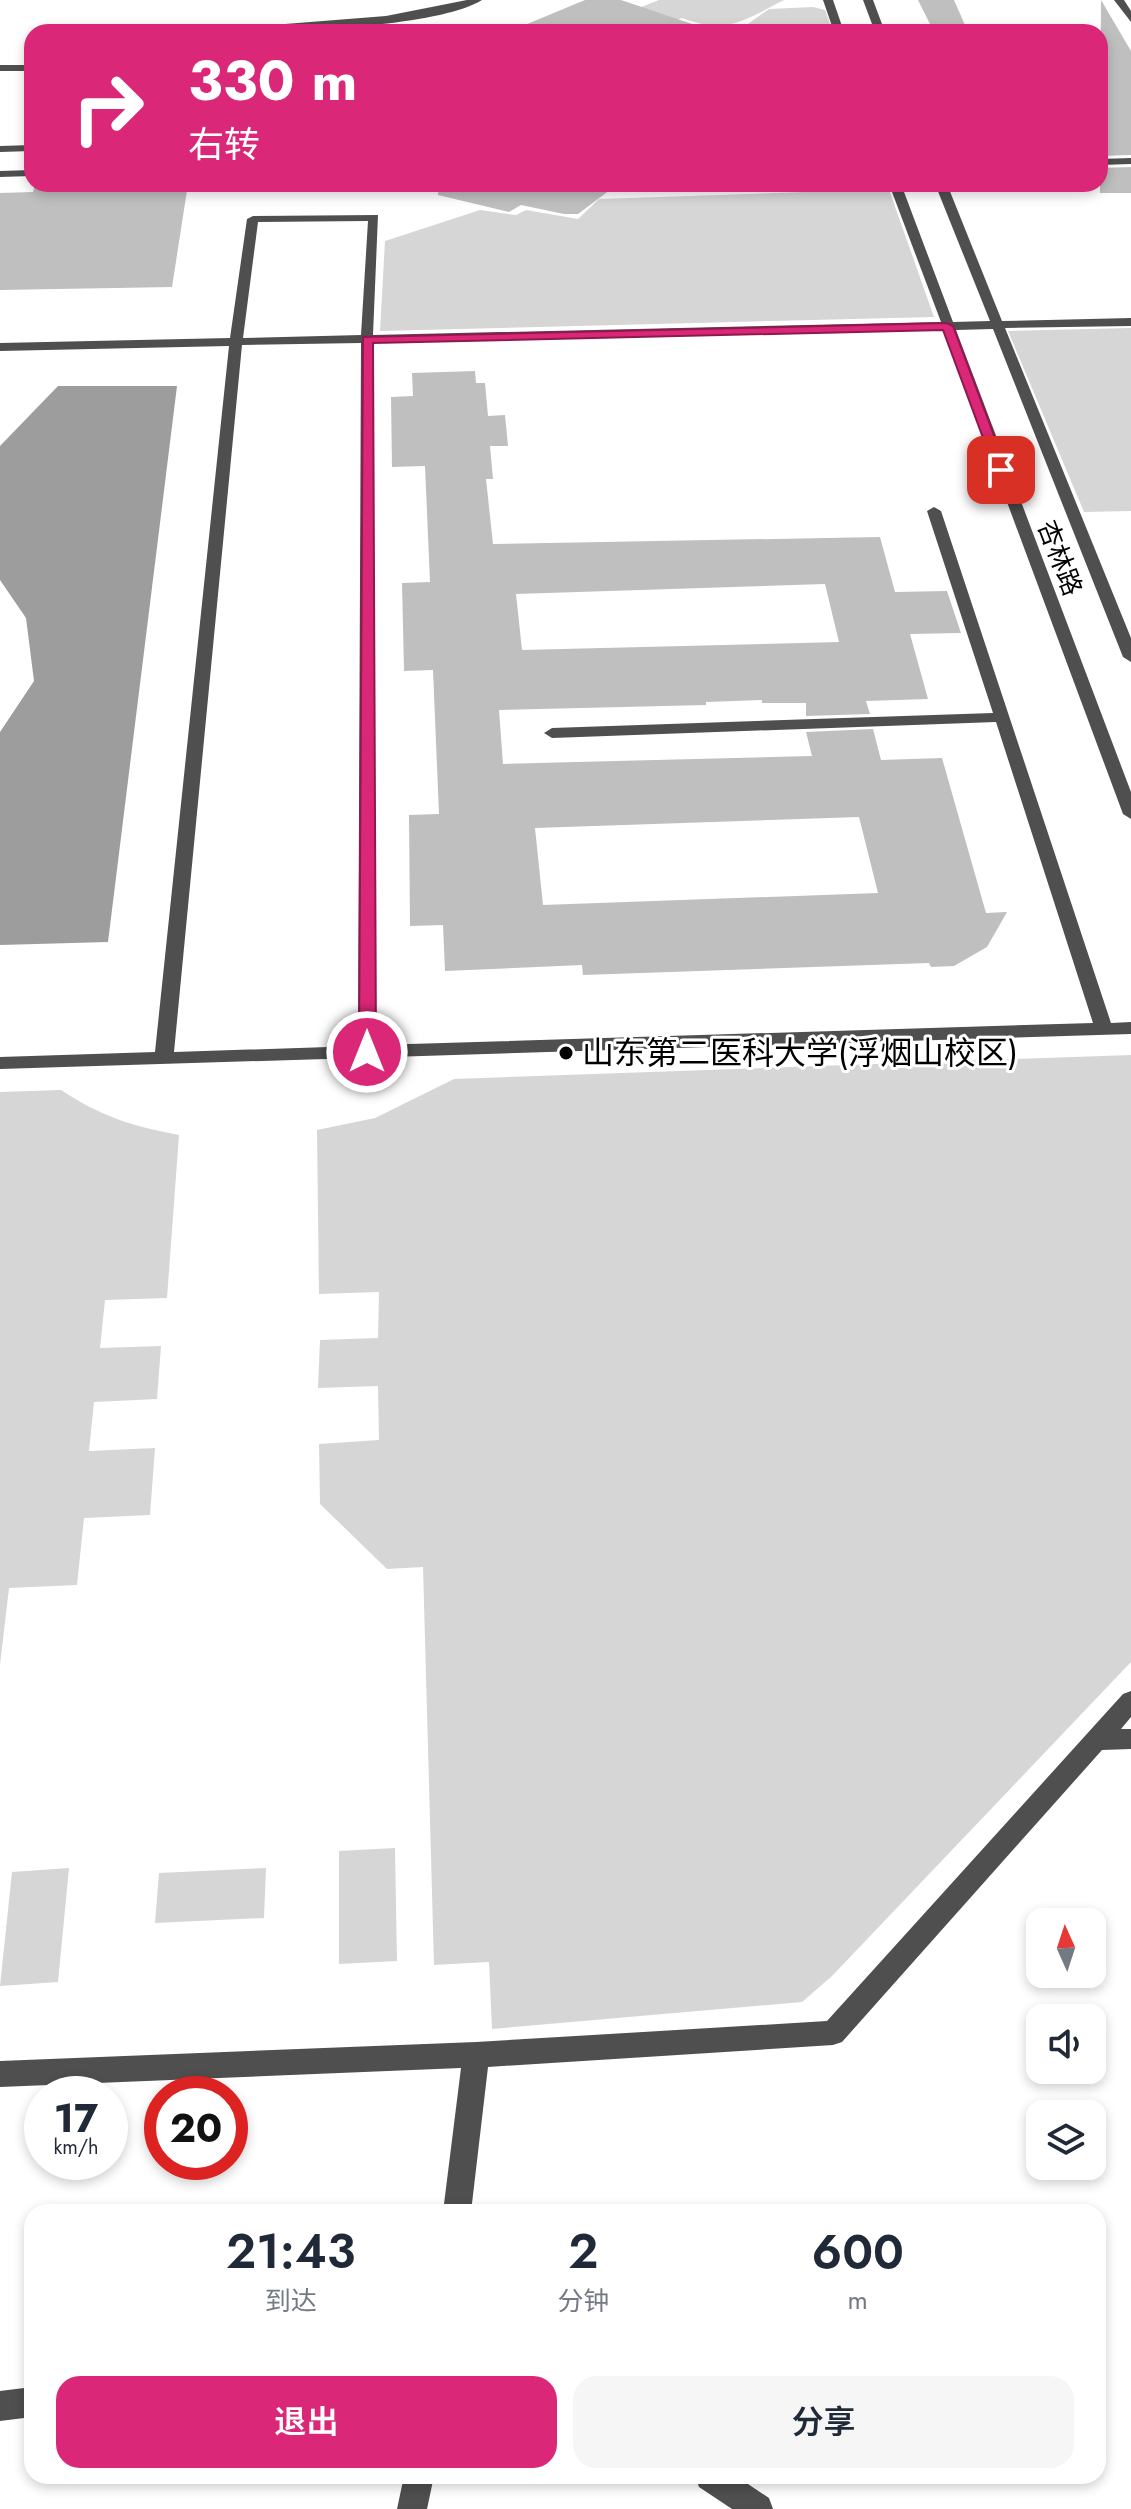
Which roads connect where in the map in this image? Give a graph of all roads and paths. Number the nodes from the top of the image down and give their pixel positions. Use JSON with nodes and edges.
{"nodes":[{"id":1,"x":477,"y":0,"type":"edge"},
{"id":2,"x":828,"y":0,"type":"edge"},
{"id":3,"x":868,"y":0,"type":"edge"},
{"id":4,"x":1119,"y":0,"type":"edge"},
{"id":5,"x":1131,"y":19,"type":"edge"},
{"id":6,"x":290,"y":24,"type":"edge"},
{"id":7,"x":836,"y":24,"type":"edge"},
{"id":8,"x":877,"y":24,"type":"edge"},
{"id":9,"x":0,"y":68,"type":"edge"},
{"id":10,"x":24,"y":68,"type":"edge"},
{"id":11,"x":24,"y":148,"type":"edge"},
{"id":12,"x":0,"y":149,"type":"edge"},
{"id":13,"x":1131,"y":161,"type":"edge"},
{"id":14,"x":1108,"y":162,"type":"edge"},
{"id":15,"x":24,"y":173,"type":"edge"},
{"id":16,"x":0,"y":174,"type":"edge"},
{"id":17,"x":898,"y":192,"type":"edge"},
{"id":18,"x":944,"y":192,"type":"edge"},
{"id":19,"x":1131,"y":322,"type":"edge"},
{"id":20,"x":998,"y":325,"type":"junction"},
{"id":21,"x":947,"y":326,"type":"junction"},
{"id":22,"x":367,"y":339,"type":"junction"},
{"id":23,"x":236,"y":342,"type":"junction"},
{"id":24,"x":0,"y":347,"type":"edge"},
{"id":25,"x":934,"y":511,"type":"dead end"},
{"id":26,"x":1131,"y":657,"type":"edge"},
{"id":27,"x":1002,"y":717,"type":"junction"},
{"id":28,"x":552,"y":733,"type":"dead end"},
{"id":29,"x":1131,"y":814,"type":"edge"},
{"id":30,"x":1104,"y":1028,"type":"junction"},
{"id":31,"x":1131,"y":1028,"type":"edge"},
{"id":32,"x":367,"y":1052,"type":"junction"},
{"id":33,"x":164,"y":1058,"type":"junction"},
{"id":34,"x":0,"y":1063,"type":"edge"},
{"id":35,"x":1131,"y":1701,"type":"edge"},
{"id":36,"x":1131,"y":1739,"type":"edge"},
{"id":37,"x":1096,"y":1740,"type":"junction"},
{"id":38,"x":476,"y":2055,"type":"junction"},
{"id":39,"x":0,"y":2074,"type":"edge"},
{"id":40,"x":458,"y":2204,"type":"edge"},
{"id":41,"x":24,"y":2403,"type":"edge"},
{"id":42,"x":0,"y":2406,"type":"edge"},
{"id":43,"x":417,"y":2484,"type":"edge"},
{"id":44,"x":722,"y":2484,"type":"edge"},
{"id":45,"x":412,"y":2509,"type":"edge"},
{"id":46,"x":758,"y":2509,"type":"edge"}],
"edges":[{"from":1,"to":6,"type":"lane"},
{"from":2,"to":7,"type":"lane"},
{"from":3,"to":8,"type":"lane"},
{"from":4,"to":5,"type":"lane"},
{"from":9,"to":10,"type":"lane"},
{"from":11,"to":12,"type":"lane"},
{"from":13,"to":14,"type":"lane"},
{"from":15,"to":16,"type":"lane"},
{"from":17,"to":21,"type":"lane","name":"杏林路"},
{"from":18,"to":20,"type":"lane","name":"杏林路"},
{"from":19,"to":20,"type":"lane"},
{"from":20,"to":21,"type":"lane"},
{"from":20,"to":26,"type":"lane","name":"杏林路"},
{"from":21,"to":22,"type":"lane"},
{"from":21,"to":29,"type":"lane","name":"杏林路"},
{"from":22,"to":23,"type":"lane"},
{"from":22,"to":23,"type":"lane"},
{"from":22,"to":32,"type":"lane"},
{"from":23,"to":24,"type":"lane"},
{"from":23,"to":33,"type":"lane"},
{"from":25,"to":27,"type":"lane"},
{"from":27,"to":28,"type":"lane"},
{"from":27,"to":30,"type":"lane"},
{"from":30,"to":31,"type":"lane"},
{"from":30,"to":32,"type":"lane"},
{"from":32,"to":33,"type":"lane"},
{"from":33,"to":34,"type":"lane"},
{"from":35,"to":37,"type":"lane"},
{"from":36,"to":37,"type":"lane"},
{"from":37,"to":38,"type":"lane"},
{"from":38,"to":39,"type":"lane"},
{"from":38,"to":40,"type":"lane"},
{"from":41,"to":42,"type":"lane"},
{"from":43,"to":45,"type":"lane"},
{"from":44,"to":46,"type":"lane"}]}
